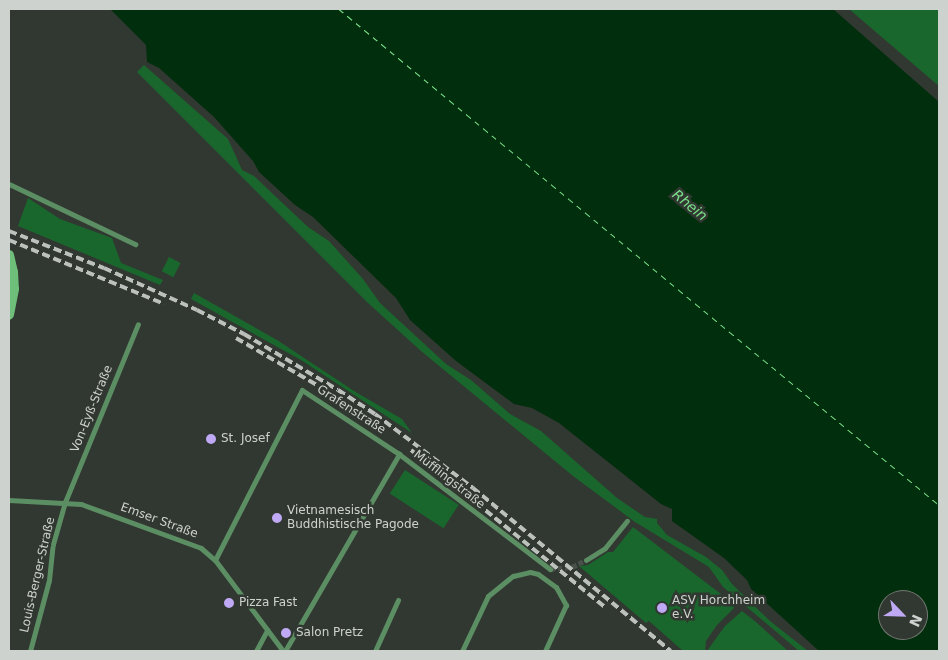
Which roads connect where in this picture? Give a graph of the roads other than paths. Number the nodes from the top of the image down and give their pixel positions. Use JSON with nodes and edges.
{"nodes":[{"id":1,"x":9,"y":184,"type":"edge"},
{"id":2,"x":135,"y":244,"type":"dead end"},
{"id":3,"x":9,"y":255,"type":"edge"},
{"id":4,"x":9,"y":314,"type":"edge"},
{"id":5,"x":138,"y":324,"type":"dead end"},
{"id":6,"x":399,"y":454,"type":"junction"},
{"id":7,"x":9,"y":500,"type":"edge"},
{"id":8,"x":65,"y":502,"type":"junction"},
{"id":9,"x":627,"y":520,"type":"dead end"},
{"id":10,"x":215,"y":560,"type":"junction"},
{"id":11,"x":586,"y":560,"type":"tunnel mouth"},
{"id":12,"x":550,"y":569,"type":"tunnel mouth"},
{"id":13,"x":398,"y":600,"type":"dead end"},
{"id":14,"x":267,"y":630,"type":"junction"},
{"id":15,"x":30,"y":651,"type":"edge"},
{"id":16,"x":256,"y":651,"type":"edge"},
{"id":17,"x":284,"y":651,"type":"edge"},
{"id":18,"x":375,"y":651,"type":"edge"},
{"id":19,"x":462,"y":651,"type":"edge"},
{"id":20,"x":545,"y":651,"type":"edge"}],
"edges":[{"from":1,"to":2,"type":"street"},
{"from":3,"to":4,"type":"street"},
{"from":5,"to":8,"type":"street","name":"Von-Eyß-Straße"},
{"from":6,"to":10,"type":"street","name":"Grafenstraße"},
{"from":6,"to":12,"type":"street","name":"Müfflingstraße"},
{"from":6,"to":17,"type":"street","name":"Müfflingstraße"},
{"from":7,"to":8,"type":"street","name":"Emser Straße"},
{"from":8,"to":10,"type":"street","name":"Emser Straße"},
{"from":8,"to":15,"type":"street","name":"Louis-Berger-Straße"},
{"from":9,"to":11,"type":"street"},
{"from":10,"to":14,"type":"street","name":"Emser Straße"},
{"from":13,"to":18,"type":"street"},
{"from":14,"to":16,"type":"street"},
{"from":14,"to":17,"type":"street","name":"Emser Straße"},
{"from":19,"to":20,"type":"street"}]}
